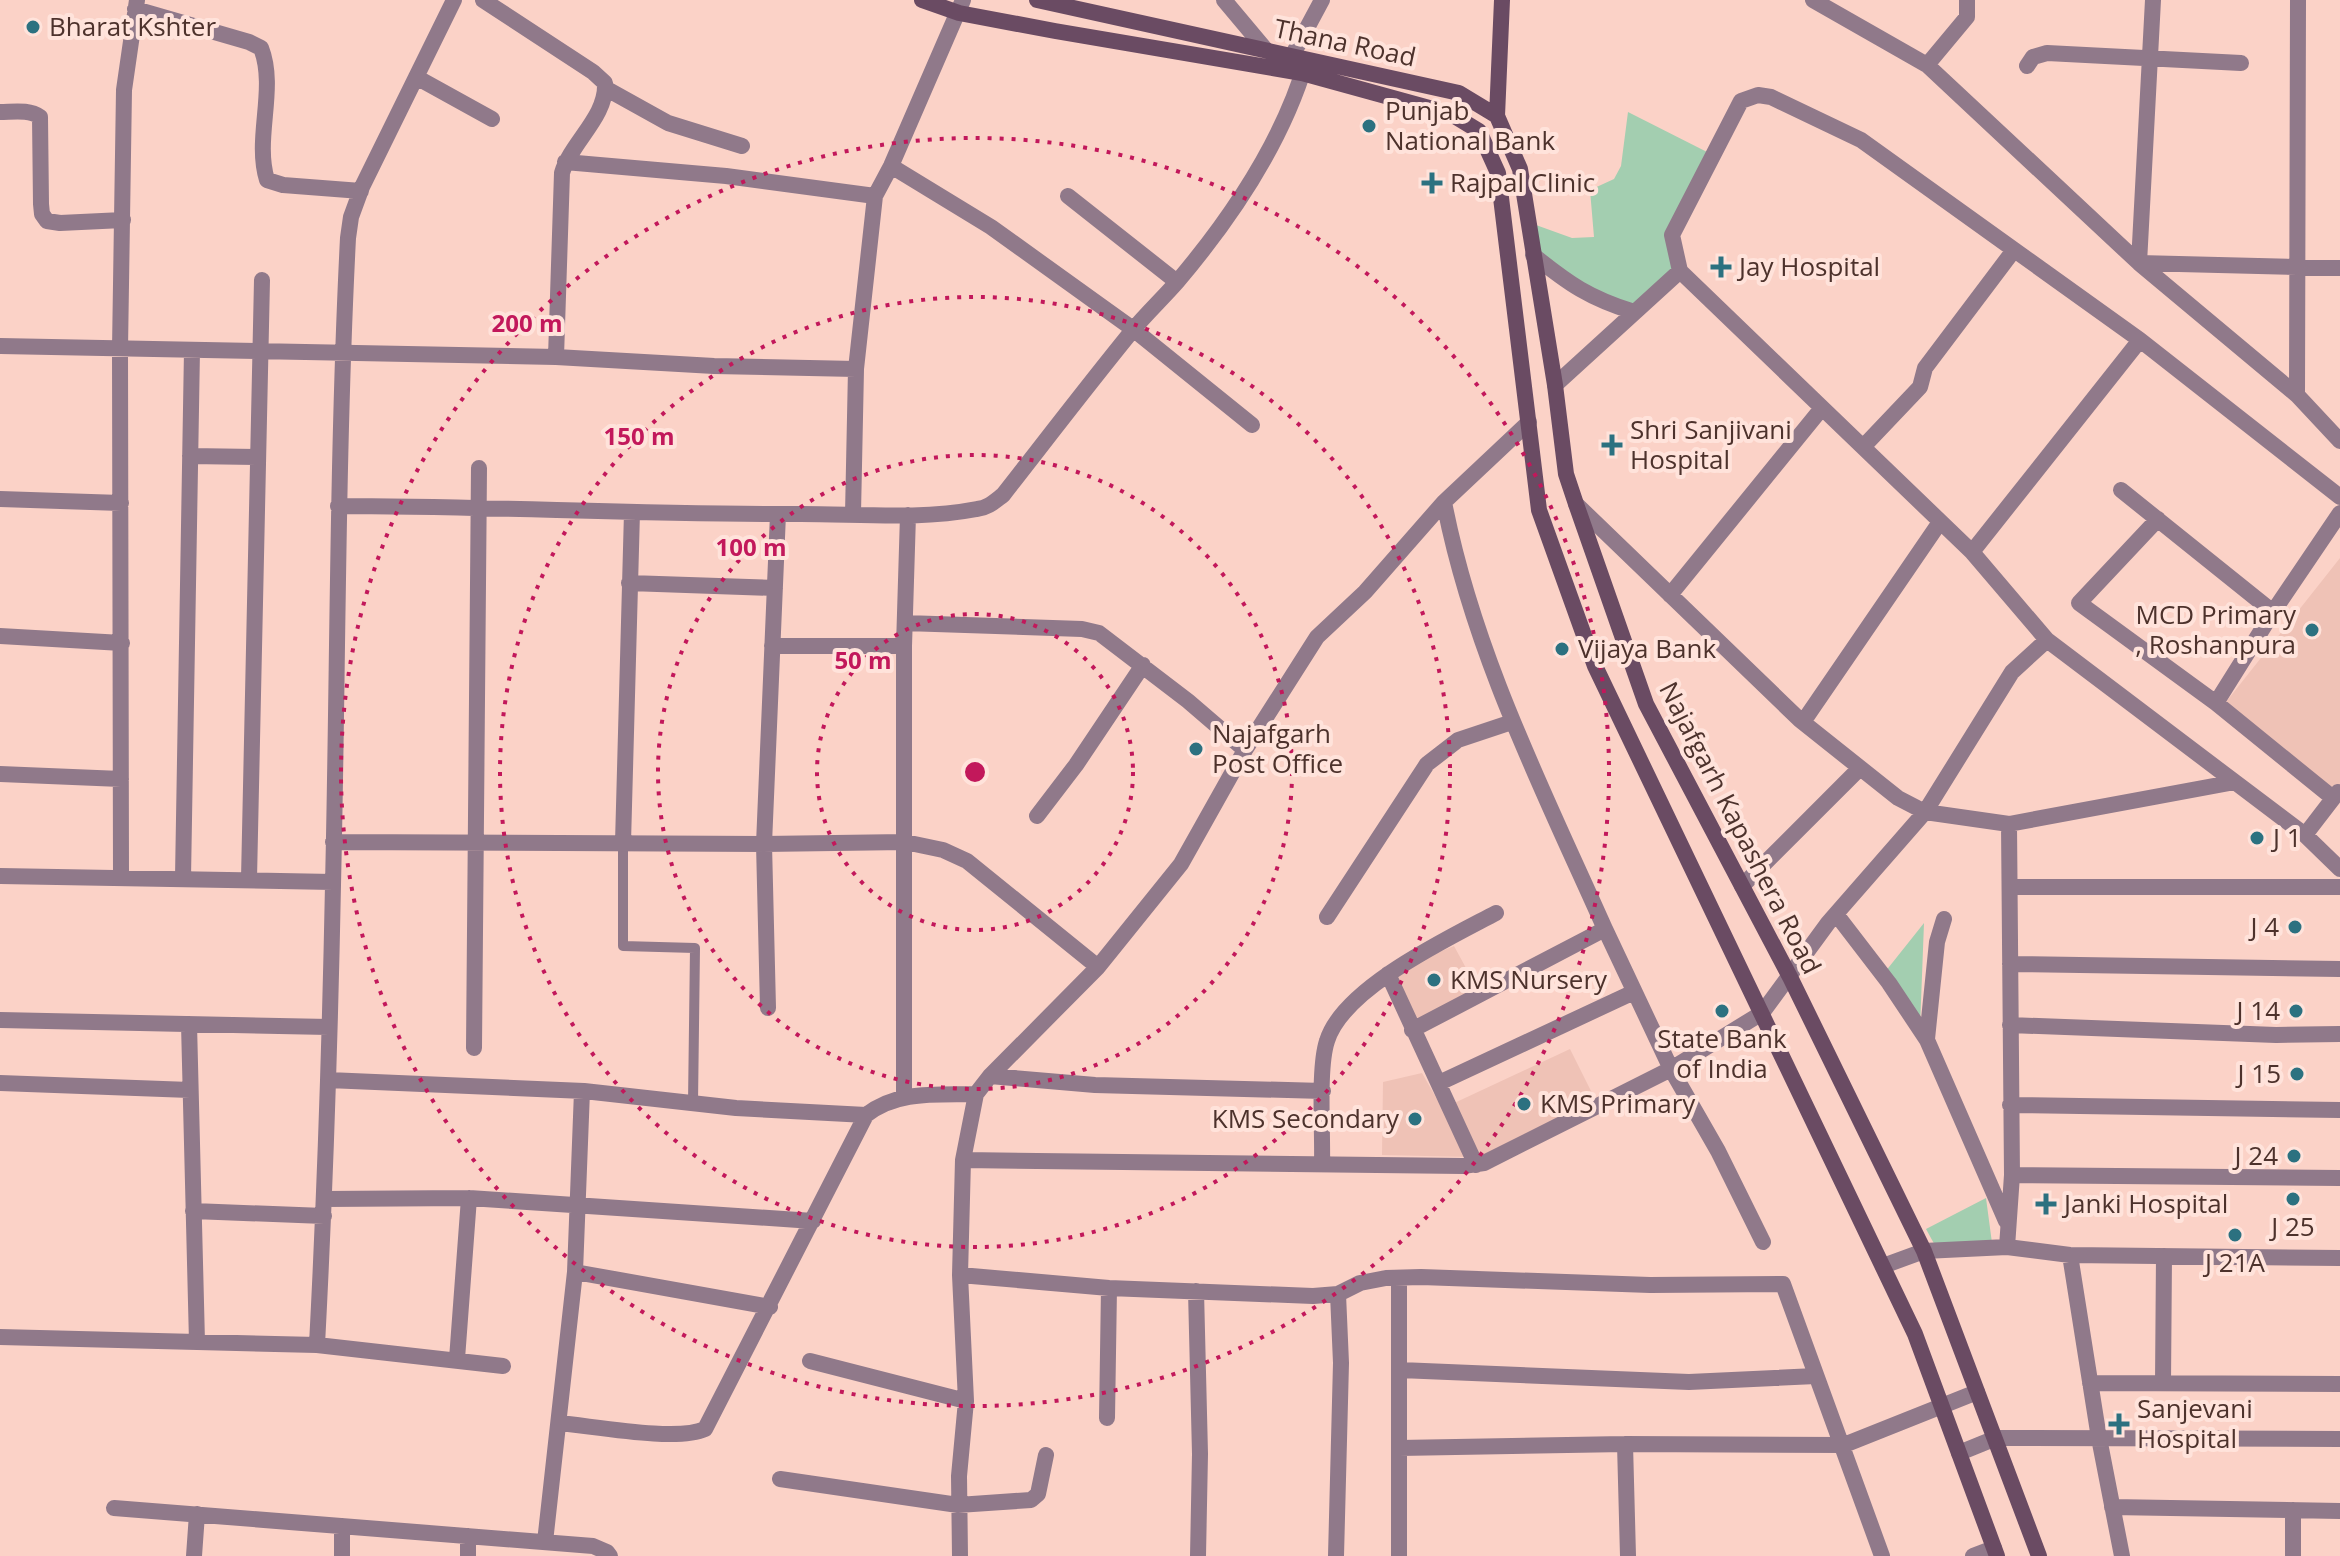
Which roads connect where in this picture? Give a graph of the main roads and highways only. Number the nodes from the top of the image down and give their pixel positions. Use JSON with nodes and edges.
{"nodes":[{"id":1,"x":922,"y":0,"type":"edge"},
{"id":2,"x":1037,"y":0,"type":"edge"},
{"id":3,"x":1502,"y":0,"type":"edge"},
{"id":4,"x":961,"y":6,"type":"edge"},
{"id":5,"x":1300,"y":62,"type":"junction"},
{"id":6,"x":1497,"y":116,"type":"junction"},
{"id":7,"x":1479,"y":131,"type":"junction"},
{"id":8,"x":1996,"y":1552,"type":"edge"},
{"id":9,"x":2039,"y":1556,"type":"edge"}],
"edges":[{"from":1,"to":4,"type":"main road"},
{"from":2,"to":5,"type":"main road","name":"Thana Road"},
{"from":3,"to":6,"type":"main road"},
{"from":4,"to":5,"type":"main road"},
{"from":5,"to":6,"type":"main road","name":"Thana Road"},
{"from":5,"to":7,"type":"main road"},
{"from":6,"to":7,"type":"main road"},
{"from":6,"to":9,"type":"main road","name":"Najafgarh Kapashera Road"},
{"from":7,"to":8,"type":"main road"}]}
